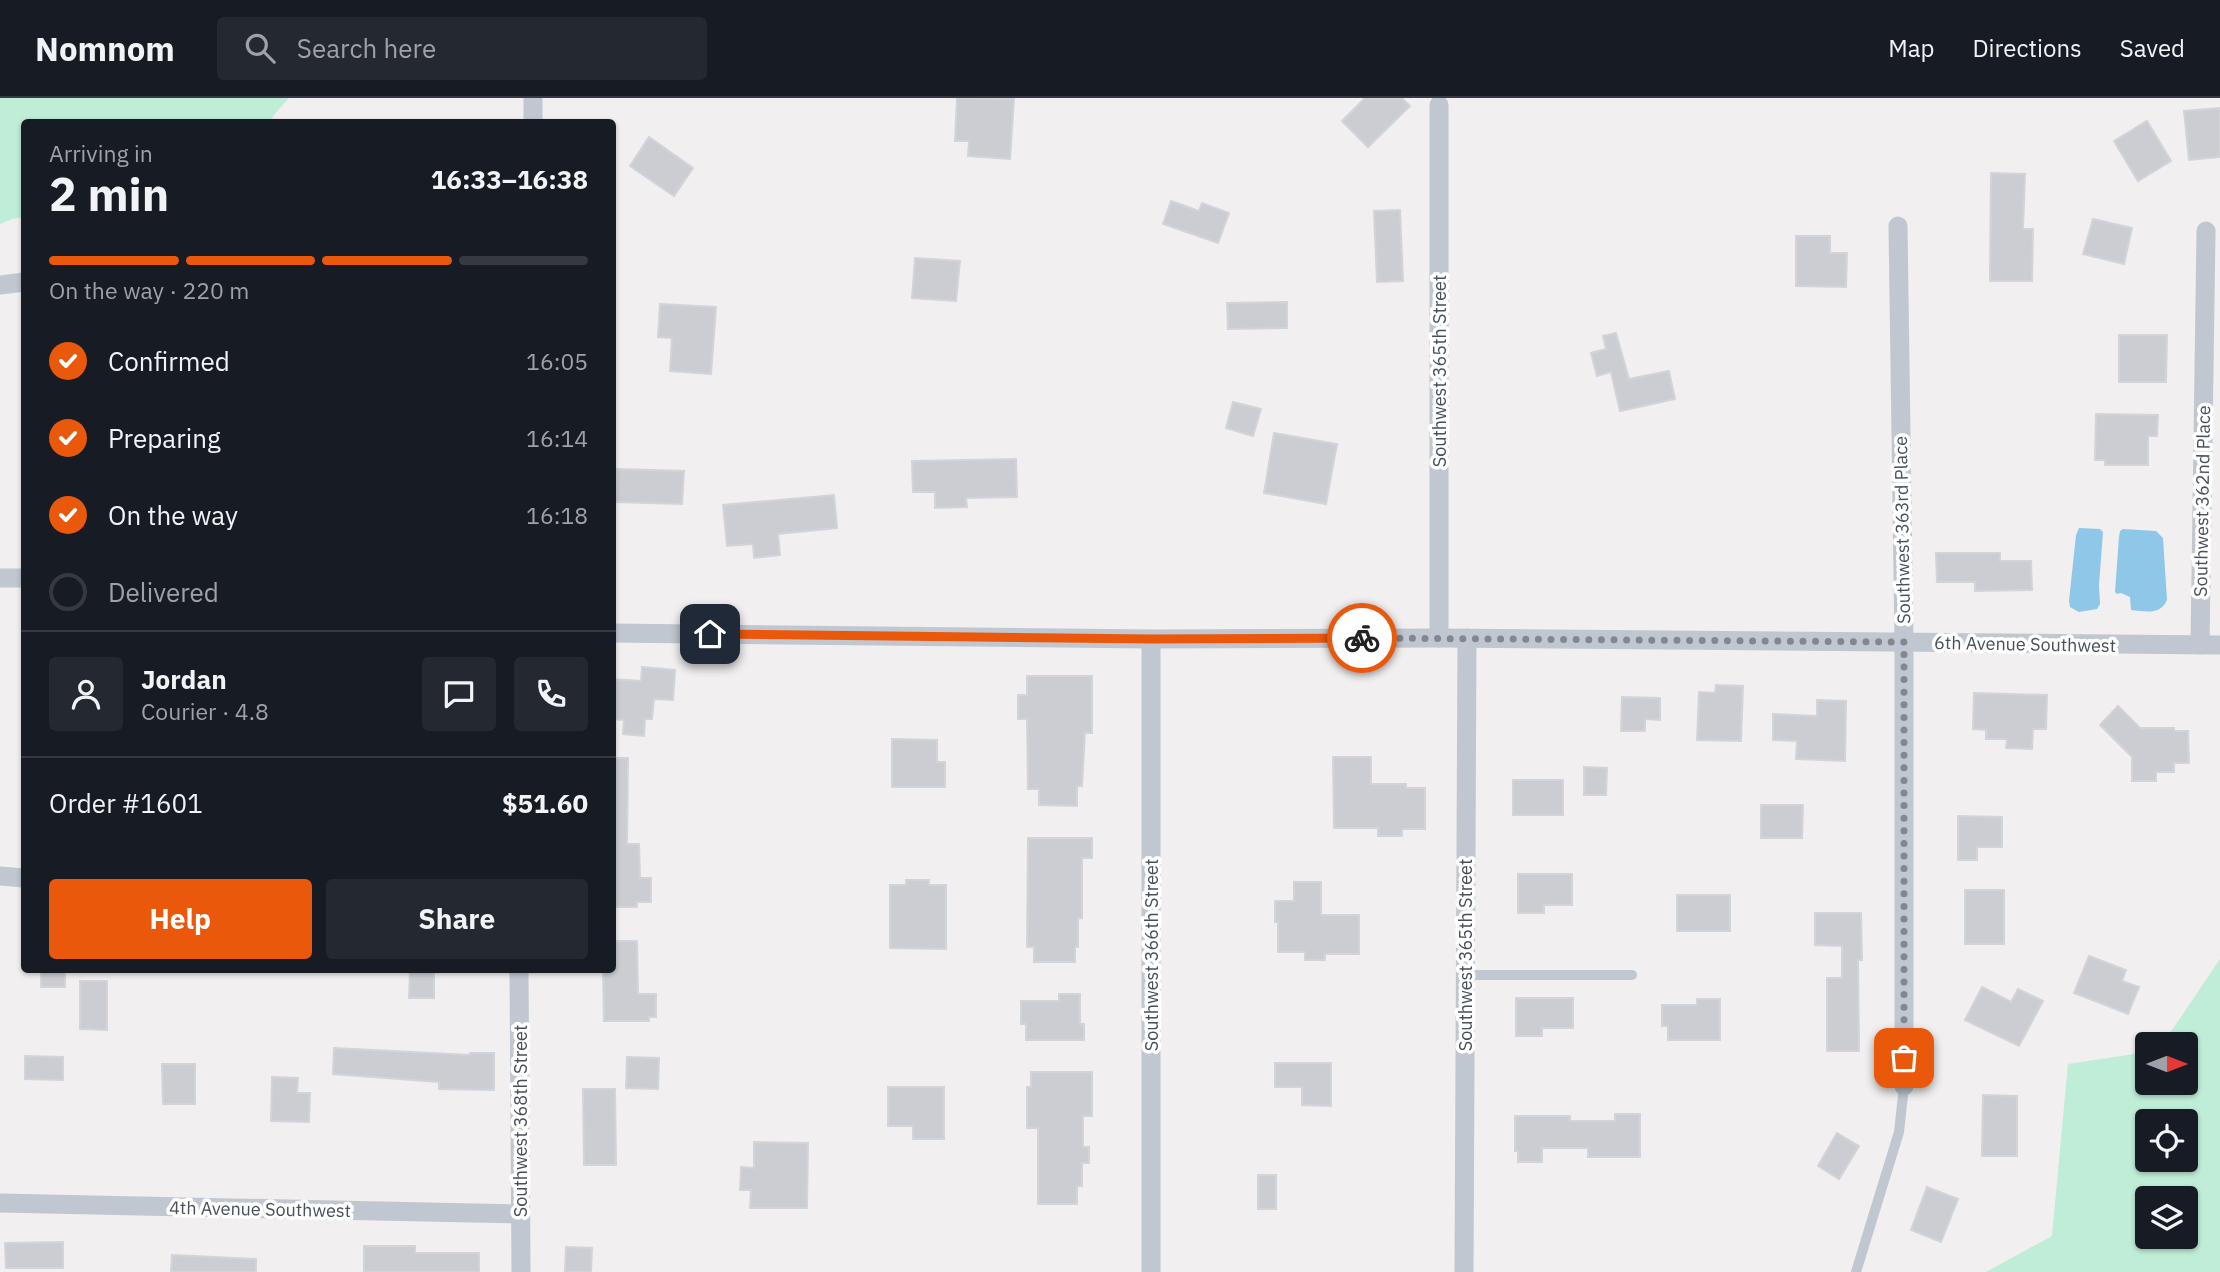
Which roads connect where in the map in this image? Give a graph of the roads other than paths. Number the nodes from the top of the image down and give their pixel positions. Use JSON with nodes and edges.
{"nodes":[{"id":1,"x":533,"y":98,"type":"edge"},
{"id":2,"x":1439,"y":105,"type":"dead end"},
{"id":3,"x":533,"y":119,"type":"edge"},
{"id":4,"x":1898,"y":226,"type":"dead end"},
{"id":5,"x":2206,"y":232,"type":"dead end"},
{"id":6,"x":21,"y":282,"type":"edge"},
{"id":7,"x":0,"y":285,"type":"edge"},
{"id":8,"x":0,"y":578,"type":"edge"},
{"id":9,"x":21,"y":578,"type":"edge"},
{"id":10,"x":616,"y":633,"type":"edge"},
{"id":11,"x":1439,"y":638,"type":"junction"},
{"id":12,"x":1466,"y":638,"type":"junction"},
{"id":13,"x":1151,"y":639,"type":"junction"},
{"id":14,"x":1904,"y":642,"type":"junction"},
{"id":15,"x":2200,"y":645,"type":"junction"},
{"id":16,"x":2220,"y":645,"type":"edge"},
{"id":17,"x":0,"y":876,"type":"edge"},
{"id":18,"x":21,"y":878,"type":"edge"},
{"id":19,"x":519,"y":973,"type":"edge"},
{"id":20,"x":1465,"y":975,"type":"junction"},
{"id":21,"x":1632,"y":975,"type":"dead end"},
{"id":22,"x":1904,"y":1086,"type":"joint"},
{"id":23,"x":0,"y":1203,"type":"edge"},
{"id":24,"x":520,"y":1214,"type":"junction"},
{"id":25,"x":521,"y":1272,"type":"edge"},
{"id":26,"x":1151,"y":1272,"type":"edge"},
{"id":27,"x":1464,"y":1272,"type":"edge"},
{"id":28,"x":1856,"y":1272,"type":"edge"}],
"edges":[{"from":1,"to":3,"type":"street"},
{"from":2,"to":11,"type":"street","name":"Southwest 365th Street"},
{"from":4,"to":14,"type":"street","name":"Southwest 363rd Place"},
{"from":5,"to":15,"type":"street","name":"Southwest 362nd Place"},
{"from":6,"to":7,"type":"street"},
{"from":8,"to":9,"type":"street"},
{"from":10,"to":13,"type":"street","name":"6th Avenue Southwest"},
{"from":11,"to":12,"type":"street","name":"6th Avenue Southwest"},
{"from":11,"to":13,"type":"street","name":"6th Avenue Southwest"},
{"from":12,"to":14,"type":"street","name":"6th Avenue Southwest"},
{"from":12,"to":20,"type":"street","name":"Southwest 365th Street"},
{"from":13,"to":26,"type":"street","name":"Southwest 366th Street"},
{"from":14,"to":15,"type":"street","name":"6th Avenue Southwest"},
{"from":14,"to":22,"type":"street","name":"Southwest 363rd Place"},
{"from":15,"to":16,"type":"street","name":"6th Avenue Southwest"},
{"from":17,"to":18,"type":"street"},
{"from":19,"to":24,"type":"street","name":"Southwest 368th Street"},
{"from":20,"to":21,"type":"lane"},
{"from":20,"to":27,"type":"street","name":"Southwest 365th Street"},
{"from":22,"to":28,"type":"lane"},
{"from":23,"to":24,"type":"street","name":"4th Avenue Southwest"},
{"from":24,"to":25,"type":"street","name":"Southwest 368th Street"}]}
